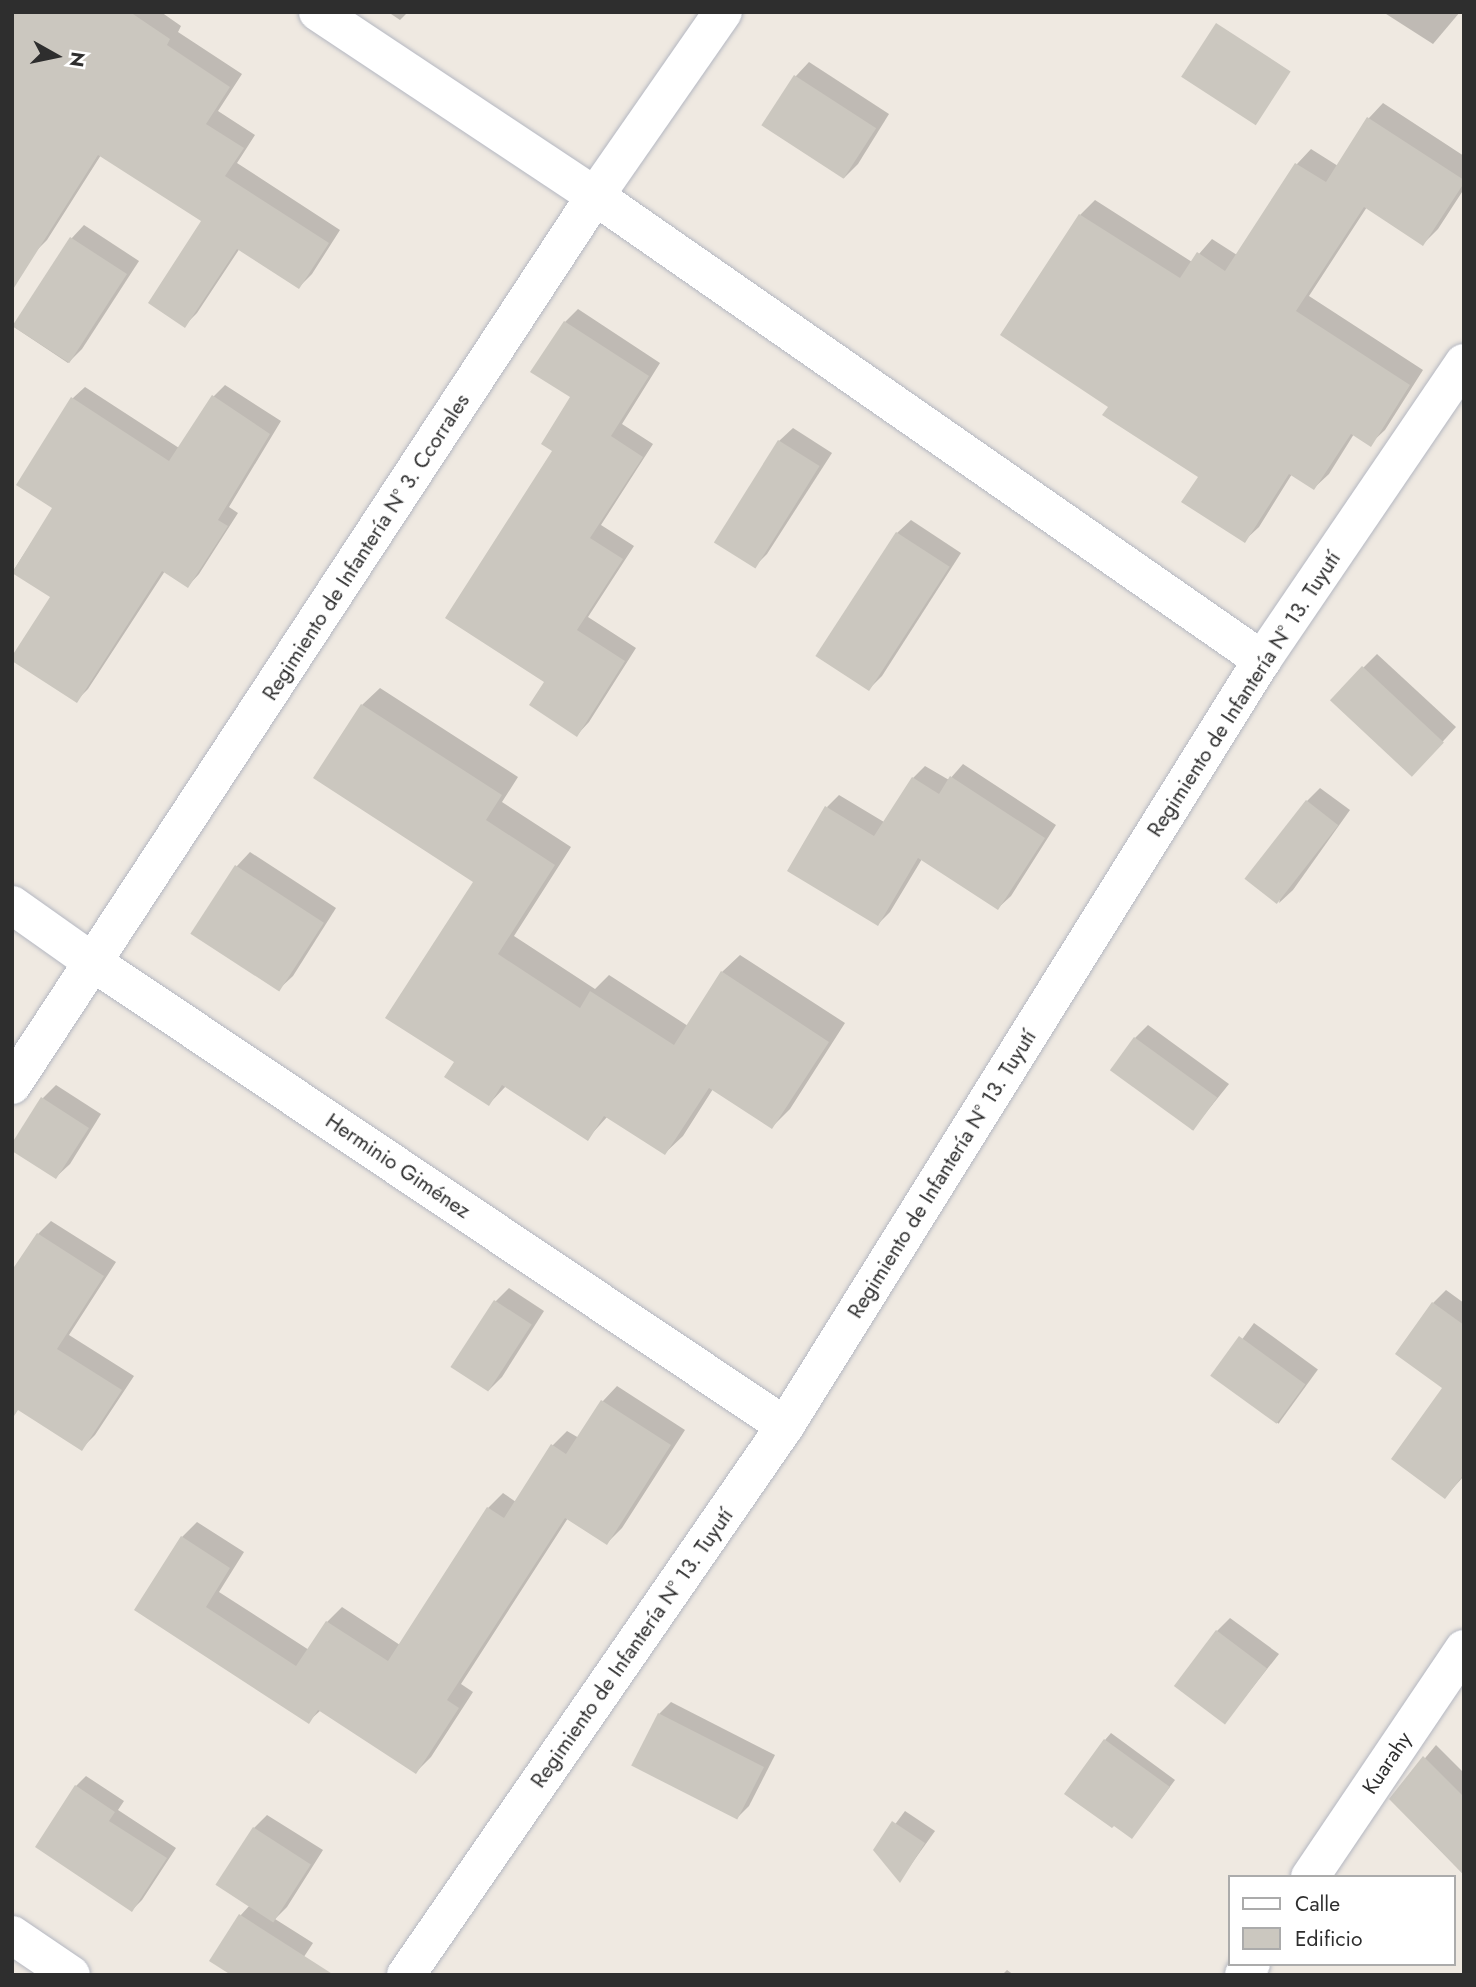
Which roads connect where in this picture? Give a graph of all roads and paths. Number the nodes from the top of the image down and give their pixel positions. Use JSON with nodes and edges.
{"nodes":[{"id":1,"x":318,"y":12,"type":"edge"},
{"id":2,"x":723,"y":12,"type":"edge"},
{"id":3,"x":595,"y":196,"type":"junction"},
{"id":4,"x":1464,"y":363,"type":"edge"},
{"id":5,"x":1262,"y":660,"type":"junction"},
{"id":6,"x":12,"y":905,"type":"edge"},
{"id":7,"x":94,"y":963,"type":"junction"},
{"id":8,"x":12,"y":1085,"type":"edge"},
{"id":9,"x":785,"y":1426,"type":"junction"},
{"id":10,"x":1464,"y":1649,"type":"edge"},
{"id":11,"x":1311,"y":1875,"type":"edge"},
{"id":12,"x":12,"y":1935,"type":"edge"},
{"id":13,"x":71,"y":1975,"type":"edge"},
{"id":14,"x":406,"y":1975,"type":"edge"}],
"edges":[{"from":1,"to":3,"type":"street"},
{"from":2,"to":3,"type":"street","name":"Regimiento de Infantería N° 3. Ccorrales"},
{"from":3,"to":5,"type":"street"},
{"from":3,"to":7,"type":"street","name":"Regimiento de Infantería N° 3. Ccorrales"},
{"from":4,"to":5,"type":"street","name":"Regimiento de Infantería N° 13. Tuyutí"},
{"from":5,"to":9,"type":"street","name":"Regimiento de Infantería N° 13. Tuyutí"},
{"from":6,"to":7,"type":"street","name":"Herminio Giménez"},
{"from":7,"to":8,"type":"street","name":"Regimiento de Infantería N° 3. Ccorrales"},
{"from":7,"to":9,"type":"street","name":"Herminio Giménez"},
{"from":9,"to":14,"type":"street","name":"Regimiento de Infantería N° 13. Tuyutí"},
{"from":10,"to":11,"type":"street","name":"Kuarahy"},
{"from":12,"to":13,"type":"street"}]}
